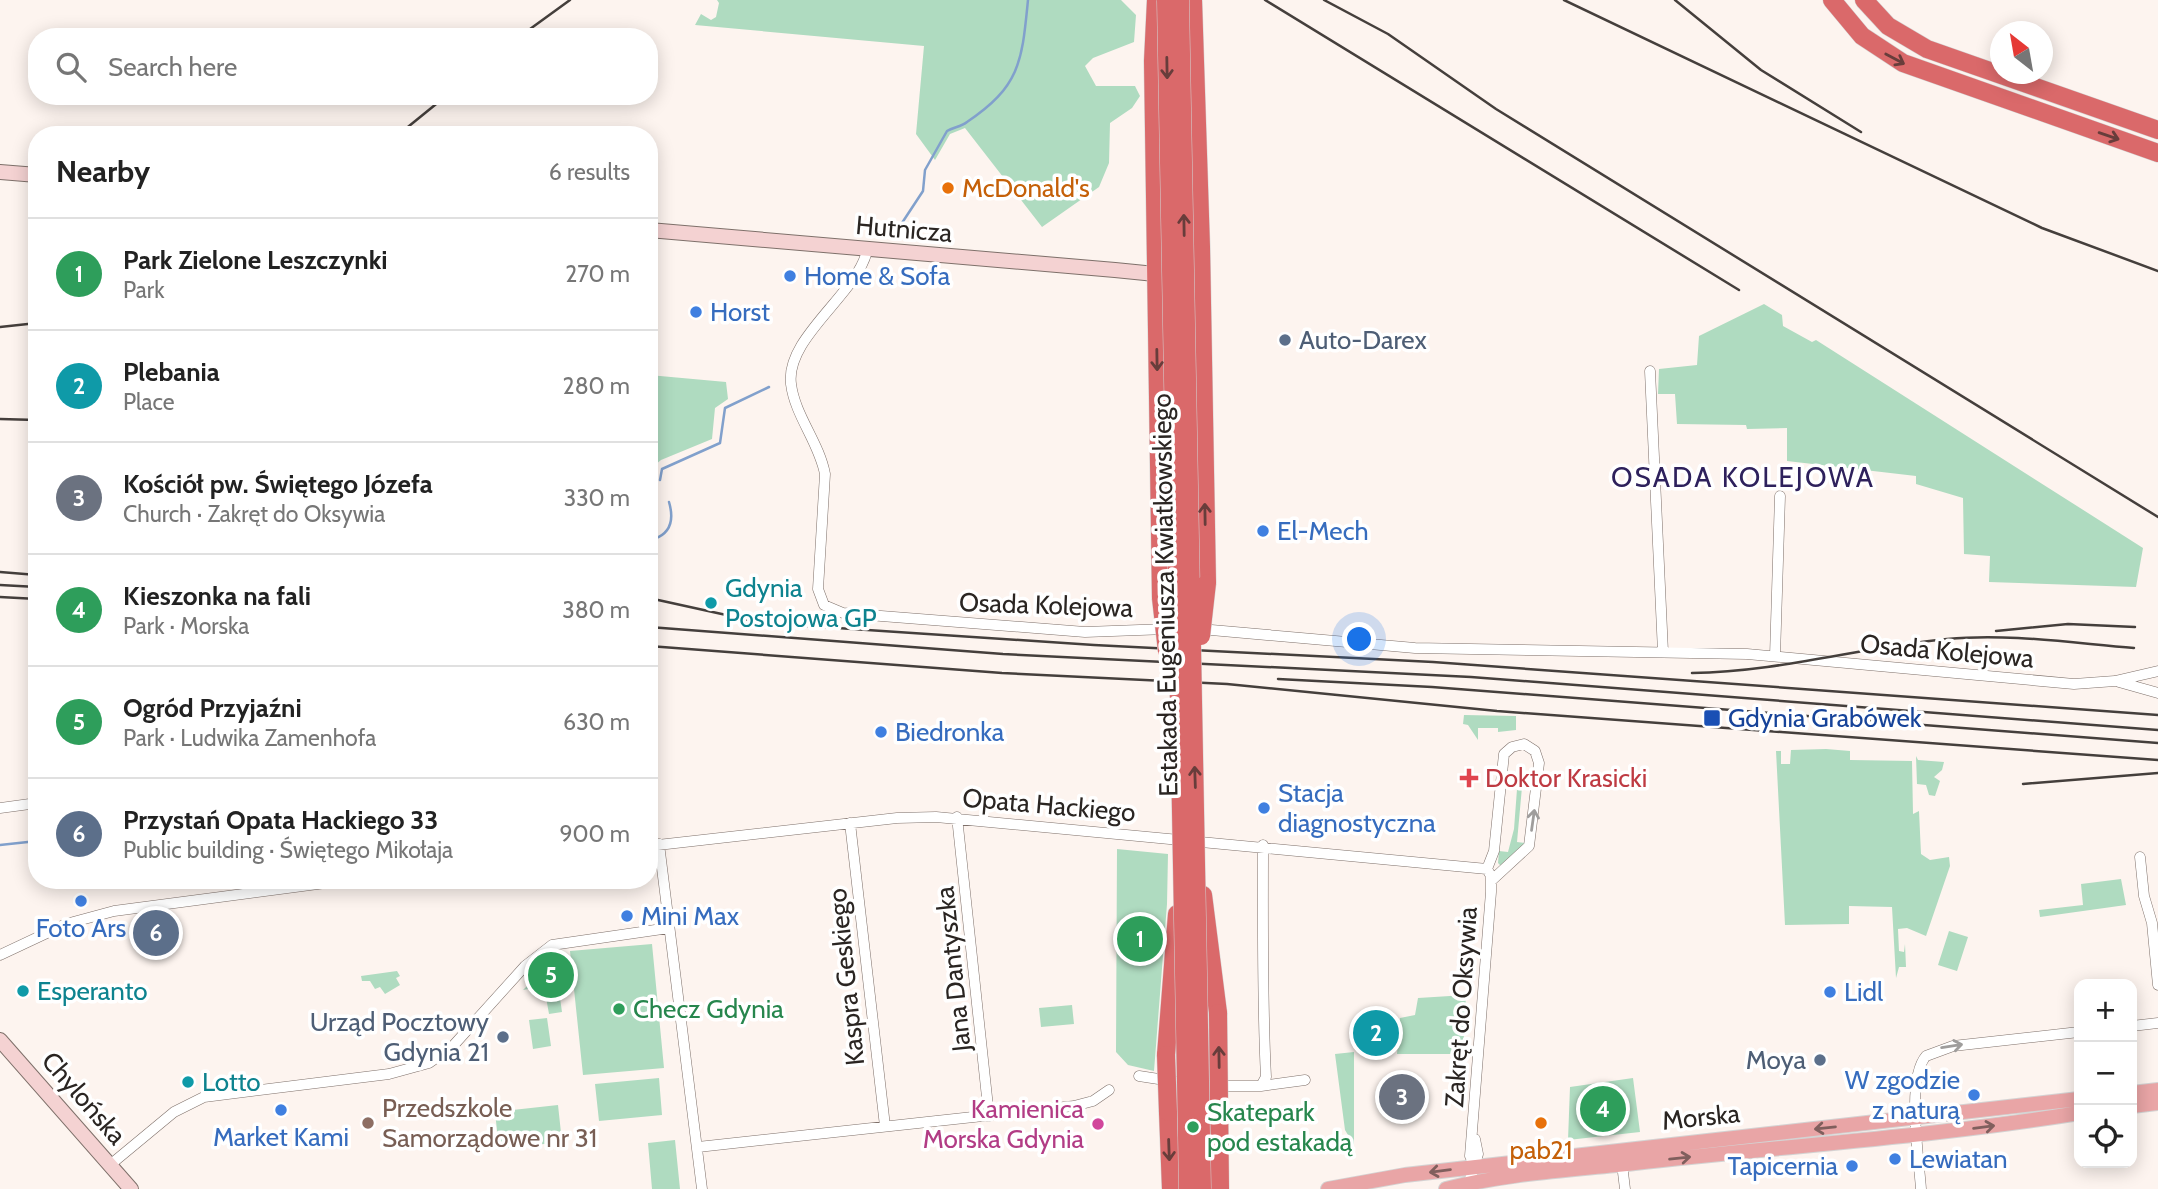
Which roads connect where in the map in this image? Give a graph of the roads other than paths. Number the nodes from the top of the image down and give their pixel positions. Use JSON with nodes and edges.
{"nodes":[{"id":1,"x":1156,"y":0,"type":"edge"},
{"id":2,"x":1166,"y":0,"type":"edge"},
{"id":3,"x":1180,"y":0,"type":"edge"},
{"id":4,"x":1193,"y":0,"type":"edge"},
{"id":5,"x":1832,"y":0,"type":"edge"},
{"id":6,"x":1864,"y":0,"type":"edge"},
{"id":7,"x":2158,"y":130,"type":"edge"},
{"id":8,"x":2158,"y":153,"type":"edge"},
{"id":9,"x":0,"y":172,"type":"edge"},
{"id":10,"x":28,"y":174,"type":"edge"},
{"id":11,"x":658,"y":231,"type":"edge"},
{"id":12,"x":867,"y":251,"type":"junction"},
{"id":13,"x":1156,"y":274,"type":"junction"},
{"id":14,"x":1201,"y":275,"type":"junction"},
{"id":15,"x":1156,"y":307,"type":"junction"},
{"id":16,"x":1202,"y":307,"type":"junction"},
{"id":17,"x":1650,"y":371,"type":"dead end"},
{"id":18,"x":1780,"y":496,"type":"dead end"},
{"id":19,"x":1185,"y":629,"type":"junction"},
{"id":20,"x":1663,"y":652,"type":"junction"},
{"id":21,"x":1775,"y":656,"type":"junction"},
{"id":22,"x":2158,"y":671,"type":"edge"},
{"id":23,"x":2115,"y":681,"type":"junction"},
{"id":24,"x":2158,"y":693,"type":"edge"},
{"id":25,"x":1185,"y":715,"type":"junction"},
{"id":26,"x":28,"y":804,"type":"edge"},
{"id":27,"x":0,"y":808,"type":"edge"},
{"id":28,"x":957,"y":817,"type":"junction"},
{"id":29,"x":850,"y":823,"type":"junction"},
{"id":30,"x":658,"y":845,"type":"edge"},
{"id":31,"x":1264,"y":845,"type":"junction"},
{"id":32,"x":1189,"y":846,"type":"junction"},
{"id":33,"x":2140,"y":857,"type":"dead end"},
{"id":34,"x":658,"y":867,"type":"edge"},
{"id":35,"x":1487,"y":869,"type":"junction"},
{"id":36,"x":1491,"y":881,"type":"junction"},
{"id":37,"x":266,"y":889,"type":"edge"},
{"id":38,"x":669,"y":928,"type":"junction"},
{"id":39,"x":18,"y":945,"type":"junction"},
{"id":40,"x":0,"y":948,"type":"edge"},
{"id":41,"x":0,"y":955,"type":"edge"},
{"id":42,"x":2158,"y":985,"type":"edge"},
{"id":43,"x":2158,"y":1023,"type":"edge"},
{"id":44,"x":2137,"y":1025,"type":"edge"},
{"id":45,"x":2074,"y":1033,"type":"edge"},
{"id":46,"x":0,"y":1042,"type":"edge"},
{"id":47,"x":1139,"y":1076,"type":"dead end"},
{"id":48,"x":1305,"y":1080,"type":"dead end"},
{"id":49,"x":1261,"y":1086,"type":"junction"},
{"id":50,"x":1109,"y":1090,"type":"dead end"},
{"id":51,"x":2158,"y":1090,"type":"edge"},
{"id":52,"x":2137,"y":1092,"type":"edge"},
{"id":53,"x":2074,"y":1100,"type":"edge"},
{"id":54,"x":2158,"y":1103,"type":"edge"},
{"id":55,"x":2137,"y":1106,"type":"edge"},
{"id":56,"x":2074,"y":1114,"type":"edge"},
{"id":57,"x":989,"y":1116,"type":"junction"},
{"id":58,"x":1917,"y":1118,"type":"junction"},
{"id":59,"x":885,"y":1126,"type":"junction"},
{"id":60,"x":1917,"y":1135,"type":"junction"},
{"id":61,"x":698,"y":1147,"type":"junction"},
{"id":62,"x":1622,"y":1164,"type":"junction"},
{"id":63,"x":110,"y":1165,"type":"junction"},
{"id":64,"x":1475,"y":1167,"type":"junction"},
{"id":65,"x":1469,"y":1183,"type":"junction"},
{"id":66,"x":131,"y":1189,"type":"edge"},
{"id":67,"x":702,"y":1189,"type":"edge"},
{"id":68,"x":1171,"y":1189,"type":"edge"},
{"id":69,"x":1188,"y":1189,"type":"edge"},
{"id":70,"x":1202,"y":1189,"type":"edge"},
{"id":71,"x":1220,"y":1189,"type":"edge"},
{"id":72,"x":1328,"y":1189,"type":"edge"},
{"id":73,"x":1446,"y":1189,"type":"edge"},
{"id":74,"x":1625,"y":1189,"type":"edge"},
{"id":75,"x":1921,"y":1189,"type":"edge"}],
"edges":[{"from":1,"to":13,"type":"highway"},
{"from":2,"to":25,"type":"highway","name":"Estakada Eugeniusza Kwiatkowskiego","one_way":true,"bridge":true},
{"from":25,"to":3,"type":"highway","name":"Estakada Eugeniusza Kwiatkowskiego","one_way":true,"bridge":true},
{"from":4,"to":14,"type":"highway"},
{"from":5,"to":8,"type":"highway","one_way":true},
{"from":6,"to":7,"type":"highway"},
{"from":9,"to":10,"type":"main road"},
{"from":11,"to":12,"type":"main road","name":"Hutnicza"},
{"from":12,"to":13,"type":"main road","name":"Hutnicza"},
{"from":12,"to":19,"type":"street","name":"Osada Kolejowa"},
{"from":13,"to":14,"type":"main road","name":"Hutnicza"},
{"from":13,"to":15,"type":"highway"},
{"from":14,"to":16,"type":"highway"},
{"from":15,"to":19,"type":"street"},
{"from":15,"to":25,"type":"highway","one_way":true,"bridge":true},
{"from":16,"to":19,"type":"street"},
{"from":25,"to":16,"type":"highway","one_way":true,"bridge":true},
{"from":17,"to":20,"type":"street"},
{"from":18,"to":21,"type":"street"},
{"from":19,"to":20,"type":"street","name":"Osada Kolejowa"},
{"from":20,"to":21,"type":"street","name":"Osada Kolejowa"},
{"from":21,"to":23,"type":"street","name":"Osada Kolejowa"},
{"from":22,"to":23,"type":"street","name":"Osada Kolejowa"},
{"from":23,"to":24,"type":"street","name":"Osada Kolejowa"},
{"from":25,"to":32,"type":"highway","name":"Estakada Eugeniusza Kwiatkowskiego","bridge":true},
{"from":26,"to":27,"type":"street"},
{"from":28,"to":29,"type":"street","name":"Opata Hackiego"},
{"from":28,"to":31,"type":"street","name":"Opata Hackiego"},
{"from":28,"to":57,"type":"street","name":"Jana Dantyszka"},
{"from":29,"to":30,"type":"street","name":"Opata Hackiego"},
{"from":29,"to":59,"type":"street","name":"Kaspra Geskiego"},
{"from":31,"to":35,"type":"street","name":"Opata Hackiego"},
{"from":31,"to":49,"type":"street"},
{"from":32,"to":68,"type":"highway","one_way":true,"bridge":true},
{"from":32,"to":69,"type":"highway","name":"Estakada Eugeniusza Kwiatkowskiego","bridge":true},
{"from":32,"to":70,"type":"highway","name":"Estakada Eugeniusza Kwiatkowskiego","bridge":true},
{"from":71,"to":32,"type":"highway","one_way":true,"bridge":true},
{"from":33,"to":42,"type":"street"},
{"from":34,"to":38,"type":"street"},
{"from":35,"to":36,"type":"street","name":"Zakręt do Oksywia"},
{"from":36,"to":35,"type":"street","name":"Zakręt do Oksywia","one_way":true},
{"from":36,"to":64,"type":"street","name":"Zakręt do Oksywia"},
{"from":37,"to":39,"type":"street"},
{"from":38,"to":61,"type":"street"},
{"from":38,"to":63,"type":"street"},
{"from":39,"to":40,"type":"street"},
{"from":39,"to":41,"type":"street"},
{"from":43,"to":44,"type":"street"},
{"from":58,"to":45,"type":"street","one_way":true},
{"from":46,"to":63,"type":"main road","name":"Chylońska"},
{"from":47,"to":49,"type":"street"},
{"from":48,"to":49,"type":"street"},
{"from":50,"to":57,"type":"street"},
{"from":51,"to":52,"type":"main road"},
{"from":53,"to":58,"type":"main road","name":"Morska"},
{"from":54,"to":55,"type":"main road"},
{"from":60,"to":56,"type":"main road","name":"Morska","one_way":true},
{"from":57,"to":59,"type":"street"},
{"from":58,"to":60,"type":"street"},
{"from":58,"to":64,"type":"main road","name":"Morska","one_way":true},
{"from":59,"to":61,"type":"street"},
{"from":62,"to":60,"type":"main road","name":"Morska","one_way":true},
{"from":60,"to":75,"type":"street"},
{"from":61,"to":67,"type":"street"},
{"from":62,"to":65,"type":"main road","name":"Morska"},
{"from":62,"to":74,"type":"street"},
{"from":63,"to":66,"type":"main road","name":"Chylońska"},
{"from":64,"to":65,"type":"street","name":"Zakręt do Oksywia"},
{"from":64,"to":72,"type":"main road","name":"Morska","one_way":true},
{"from":65,"to":73,"type":"main road","name":"Morska"}]}
